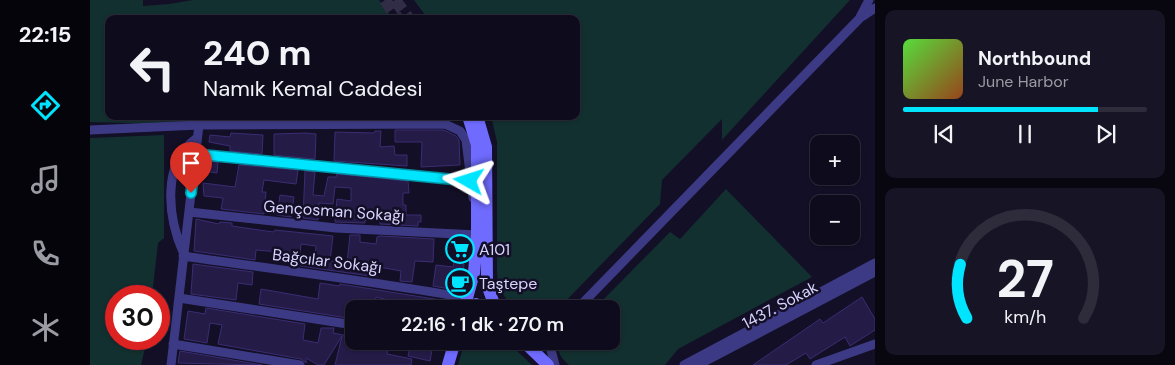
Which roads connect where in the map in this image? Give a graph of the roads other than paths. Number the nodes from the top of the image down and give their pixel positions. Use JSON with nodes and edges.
{"nodes":[{"id":1,"x":869,"y":0,"type":"edge"},
{"id":2,"x":875,"y":8,"type":"edge"},
{"id":3,"x":860,"y":18,"type":"junction"},
{"id":4,"x":469,"y":120,"type":"edge"},
{"id":5,"x":478,"y":120,"type":"edge"},
{"id":6,"x":199,"y":125,"type":"junction"},
{"id":7,"x":93,"y":129,"type":"edge"},
{"id":8,"x":197,"y":138,"type":"junction"},
{"id":9,"x":196,"y":154,"type":"junction"},
{"id":10,"x":469,"y":181,"type":"junction"},
{"id":11,"x":189,"y":212,"type":"junction"},
{"id":12,"x":477,"y":218,"type":"junction"},
{"id":13,"x":477,"y":235,"type":"junction"},
{"id":14,"x":184,"y":254,"type":"junction"},
{"id":15,"x":875,"y":263,"type":"edge"},
{"id":16,"x":875,"y":272,"type":"edge"},
{"id":17,"x":471,"y":281,"type":"junction"},
{"id":18,"x":487,"y":285,"type":"junction"},
{"id":19,"x":179,"y":298,"type":"junction"},
{"id":20,"x":448,"y":300,"type":"edge"},
{"id":21,"x":467,"y":300,"type":"edge"},
{"id":22,"x":493,"y":300,"type":"edge"},
{"id":23,"x":586,"y":300,"type":"edge"},
{"id":24,"x":345,"y":324,"type":"edge"},
{"id":25,"x":173,"y":344,"type":"junction"},
{"id":26,"x":875,"y":344,"type":"edge"},
{"id":27,"x":450,"y":350,"type":"edge"},
{"id":28,"x":532,"y":350,"type":"edge"},
{"id":29,"x":551,"y":350,"type":"edge"},
{"id":30,"x":171,"y":365,"type":"edge"},
{"id":31,"x":300,"y":365,"type":"edge"},
{"id":32,"x":448,"y":365,"type":"edge"},
{"id":33,"x":548,"y":365,"type":"edge"},
{"id":34,"x":555,"y":365,"type":"edge"},
{"id":35,"x":684,"y":365,"type":"edge"},
{"id":36,"x":698,"y":365,"type":"edge"},
{"id":37,"x":816,"y":365,"type":"edge"}],
"edges":[{"from":1,"to":3,"type":"street"},
{"from":2,"to":3,"type":"street"},
{"from":3,"to":23,"type":"street"},
{"from":4,"to":12,"type":"main road"},
{"from":5,"to":18,"type":"main road"},
{"from":6,"to":7,"type":"street"},
{"from":6,"to":8,"type":"street"},
{"from":6,"to":10,"type":"street"},
{"from":8,"to":9,"type":"street"},
{"from":8,"to":14,"type":"street"},
{"from":9,"to":10,"type":"street"},
{"from":9,"to":11,"type":"street"},
{"from":10,"to":12,"type":"street"},
{"from":11,"to":13,"type":"street","name":"Gençosman Sokağı"},
{"from":11,"to":14,"type":"street"},
{"from":12,"to":13,"type":"main road"},
{"from":13,"to":17,"type":"main road"},
{"from":14,"to":19,"type":"street"},
{"from":14,"to":20,"type":"street","name":"Bağcılar Sokağı"},
{"from":15,"to":35,"type":"street"},
{"from":16,"to":36,"type":"street","name":"1437. Sokak"},
{"from":17,"to":18,"type":"main road"},
{"from":17,"to":21,"type":"main road"},
{"from":18,"to":22,"type":"main road"},
{"from":19,"to":24,"type":"street"},
{"from":19,"to":25,"type":"street"},
{"from":25,"to":30,"type":"street"},
{"from":25,"to":31,"type":"street"},
{"from":26,"to":37,"type":"street"},
{"from":27,"to":32,"type":"main road"},
{"from":28,"to":33,"type":"main road"},
{"from":29,"to":34,"type":"street"}]}
